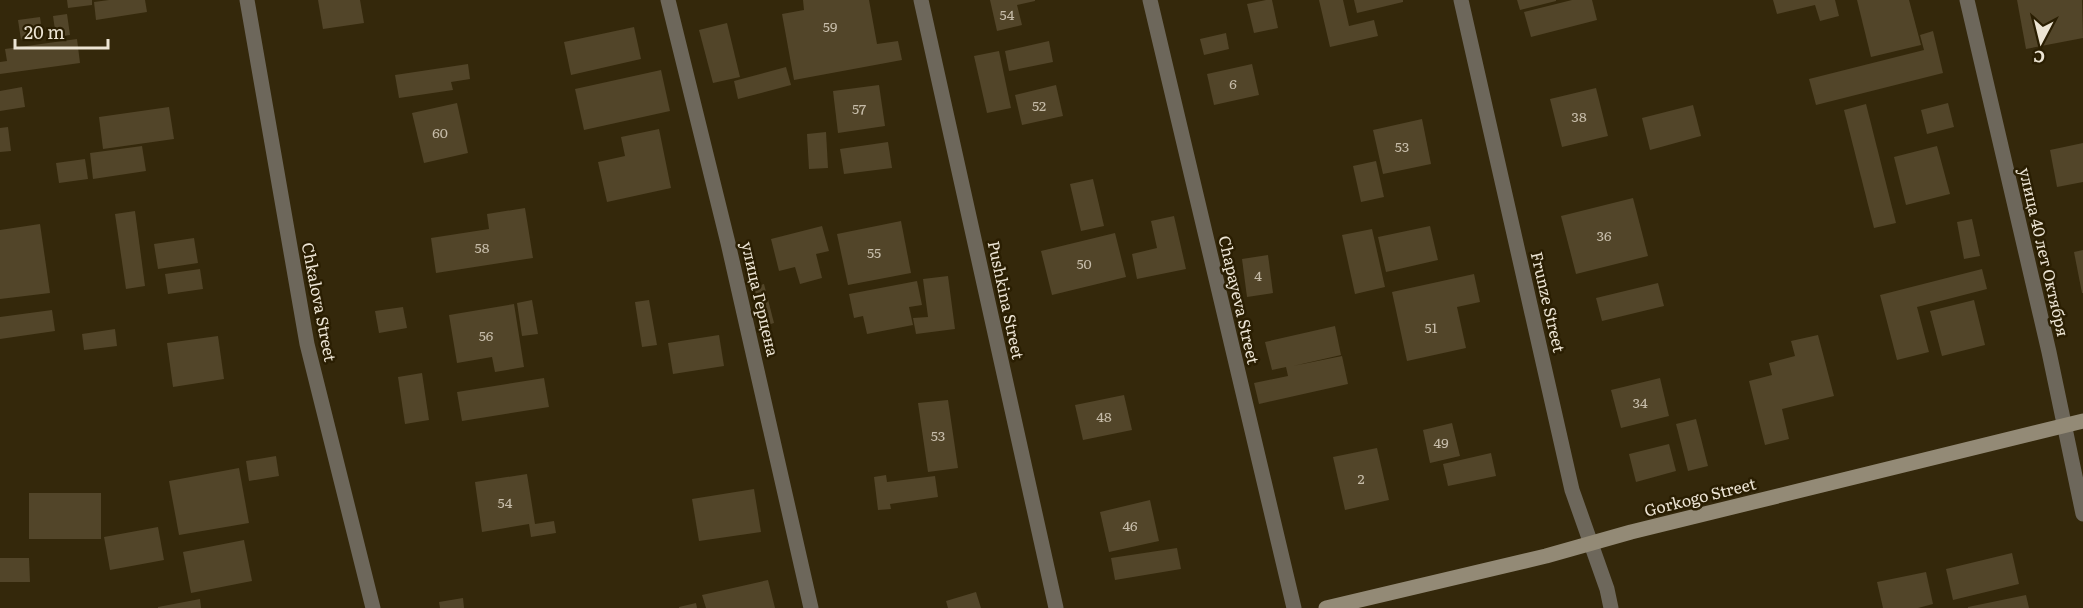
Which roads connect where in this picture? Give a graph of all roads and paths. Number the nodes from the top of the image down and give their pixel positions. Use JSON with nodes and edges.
{"nodes":[{"id":1,"x":247,"y":0,"type":"edge"},
{"id":2,"x":668,"y":0,"type":"edge"},
{"id":3,"x":921,"y":0,"type":"edge"},
{"id":4,"x":1150,"y":0,"type":"edge"},
{"id":5,"x":1461,"y":0,"type":"edge"},
{"id":6,"x":1967,"y":0,"type":"edge"},
{"id":7,"x":2083,"y":421,"type":"edge"},
{"id":8,"x":2064,"y":426,"type":"junction"},
{"id":9,"x":2083,"y":514,"type":"edge"},
{"id":10,"x":1591,"y":544,"type":"junction"},
{"id":11,"x":373,"y":608,"type":"edge"},
{"id":12,"x":811,"y":608,"type":"edge"},
{"id":13,"x":1056,"y":608,"type":"edge"},
{"id":14,"x":1294,"y":608,"type":"edge"},
{"id":15,"x":1326,"y":608,"type":"edge"},
{"id":16,"x":1611,"y":608,"type":"edge"}],
"edges":[{"from":1,"to":11,"type":"street","name":"Chkalova Street"},
{"from":2,"to":12,"type":"street","name":"улица Герцена"},
{"from":3,"to":13,"type":"street","name":"Pushkina Street"},
{"from":4,"to":14,"type":"street","name":"Chapayeva Street"},
{"from":5,"to":10,"type":"street","name":"Frunze Street"},
{"from":6,"to":8,"type":"street","name":"улица 40 лет Октября"},
{"from":7,"to":8,"type":"main road","name":"Gorkogo Street"},
{"from":8,"to":9,"type":"street","name":"улица 40 лет Октября"},
{"from":8,"to":10,"type":"main road","name":"Gorkogo Street"},
{"from":10,"to":15,"type":"main road","name":"Gorkogo Street"},
{"from":10,"to":16,"type":"street","name":"Frunze Street"}]}
